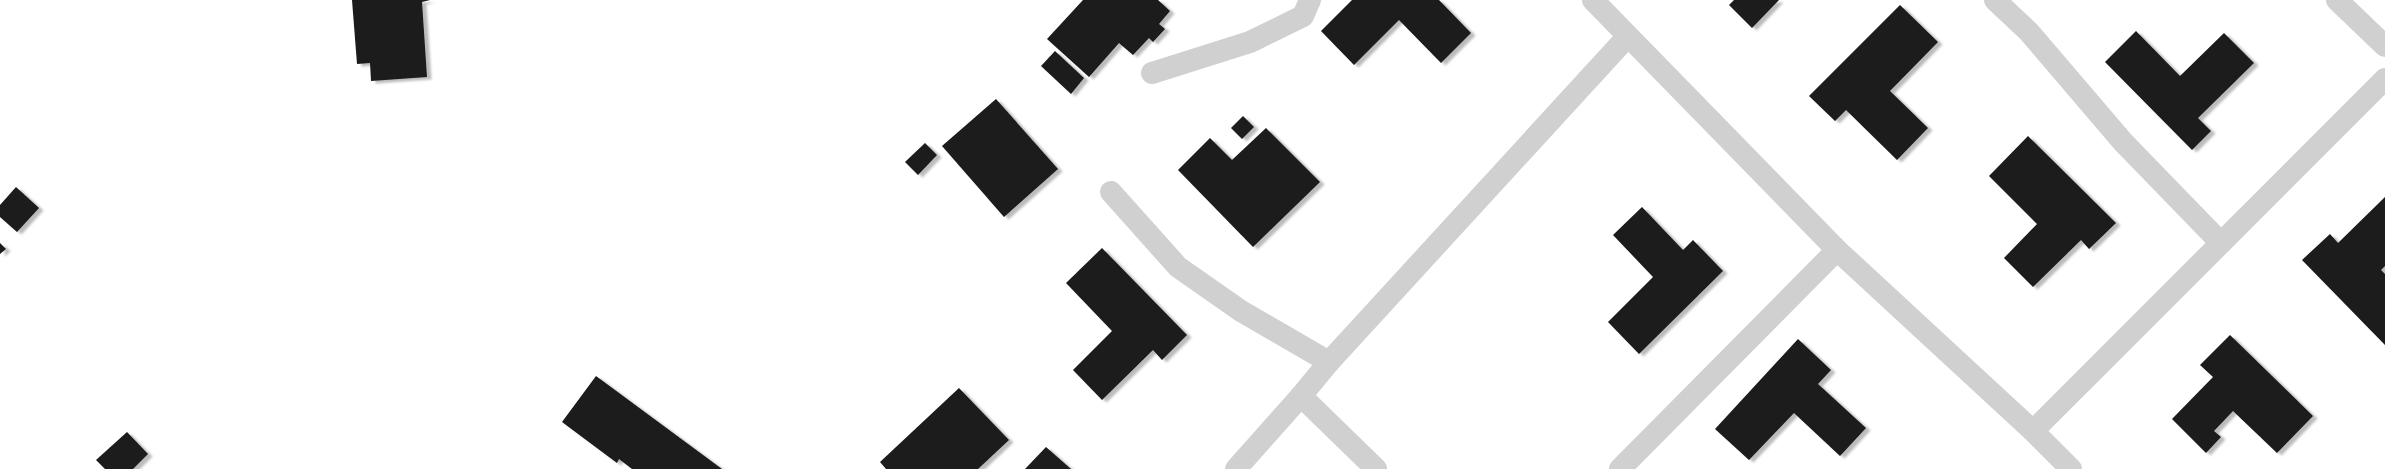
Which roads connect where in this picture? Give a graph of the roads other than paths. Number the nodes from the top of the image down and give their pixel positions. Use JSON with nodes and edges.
{"nodes":[{"id":1,"x":1310,"y":0,"type":"edge"},
{"id":2,"x":1593,"y":0,"type":"edge"},
{"id":3,"x":1995,"y":0,"type":"edge"},
{"id":4,"x":2337,"y":0,"type":"edge"},
{"id":5,"x":1628,"y":36,"type":"junction"},
{"id":6,"x":2385,"y":46,"type":"edge"},
{"id":7,"x":1152,"y":74,"type":"dead end"},
{"id":8,"x":2385,"y":79,"type":"edge"},
{"id":9,"x":1111,"y":192,"type":"dead end"},
{"id":10,"x":2221,"y":243,"type":"junction"},
{"id":11,"x":1837,"y":250,"type":"junction"},
{"id":12,"x":1329,"y":362,"type":"junction"},
{"id":13,"x":1301,"y":396,"type":"junction"},
{"id":14,"x":2033,"y":431,"type":"junction"},
{"id":15,"x":1236,"y":469,"type":"edge"},
{"id":16,"x":1376,"y":469,"type":"edge"},
{"id":17,"x":1620,"y":469,"type":"edge"},
{"id":18,"x":2071,"y":469,"type":"edge"}],
"edges":[{"from":1,"to":7,"type":"street"},
{"from":2,"to":5,"type":"street"},
{"from":3,"to":10,"type":"street"},
{"from":4,"to":6,"type":"street"},
{"from":5,"to":11,"type":"street"},
{"from":5,"to":12,"type":"street"},
{"from":8,"to":10,"type":"street"},
{"from":9,"to":12,"type":"street"},
{"from":10,"to":14,"type":"street"},
{"from":11,"to":14,"type":"street"},
{"from":11,"to":17,"type":"street"},
{"from":12,"to":13,"type":"street"},
{"from":13,"to":15,"type":"street"},
{"from":13,"to":16,"type":"street"},
{"from":14,"to":18,"type":"street"}]}
